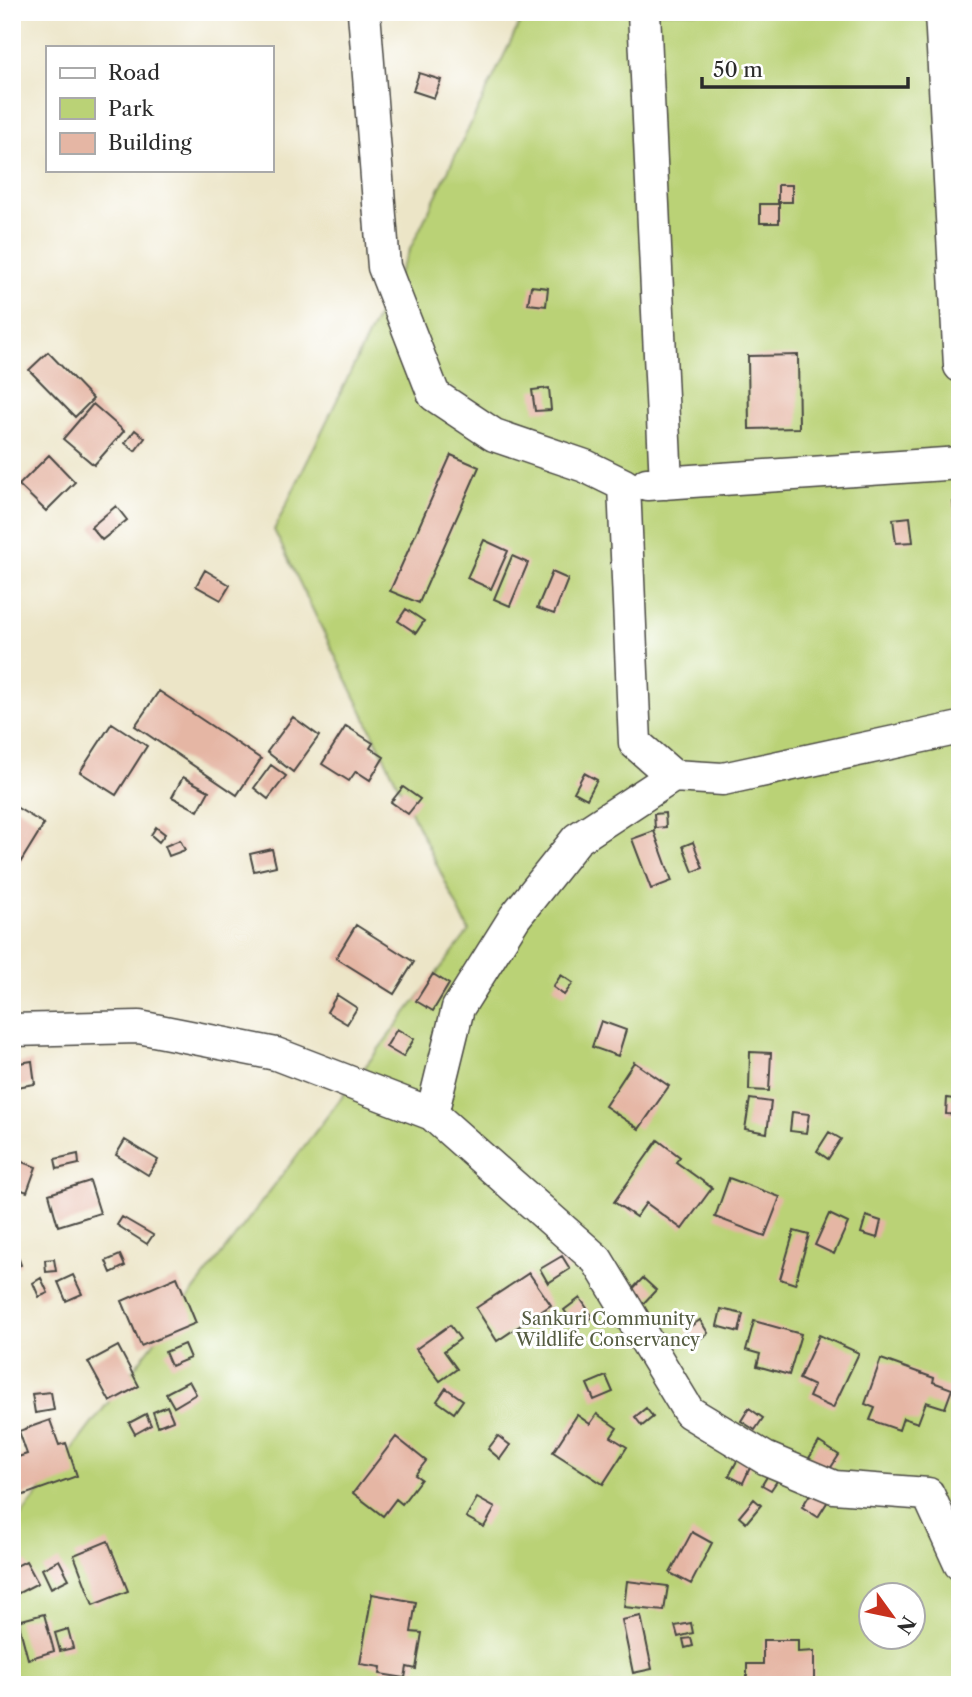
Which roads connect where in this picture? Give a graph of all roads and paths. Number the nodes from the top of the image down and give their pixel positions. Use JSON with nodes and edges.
{"nodes":[{"id":1,"x":364,"y":12,"type":"edge"},
{"id":2,"x":644,"y":12,"type":"edge"},
{"id":3,"x":941,"y":12,"type":"edge"},
{"id":4,"x":960,"y":366,"type":"edge"},
{"id":5,"x":960,"y":463,"type":"edge"},
{"id":6,"x":666,"y":483,"type":"junction"},
{"id":7,"x":624,"y":485,"type":"junction"},
{"id":8,"x":960,"y":728,"type":"edge"},
{"id":9,"x":673,"y":776,"type":"junction"},
{"id":10,"x":12,"y":1030,"type":"edge"},
{"id":11,"x":432,"y":1114,"type":"junction"},
{"id":12,"x":960,"y":1564,"type":"edge"}],
"edges":[{"from":1,"to":7,"type":"street"},
{"from":2,"to":6,"type":"street"},
{"from":3,"to":4,"type":"street"},
{"from":5,"to":6,"type":"street"},
{"from":6,"to":7,"type":"street"},
{"from":7,"to":9,"type":"street"},
{"from":8,"to":9,"type":"street"},
{"from":9,"to":11,"type":"street"},
{"from":10,"to":11,"type":"street"},
{"from":11,"to":12,"type":"street"}]}
